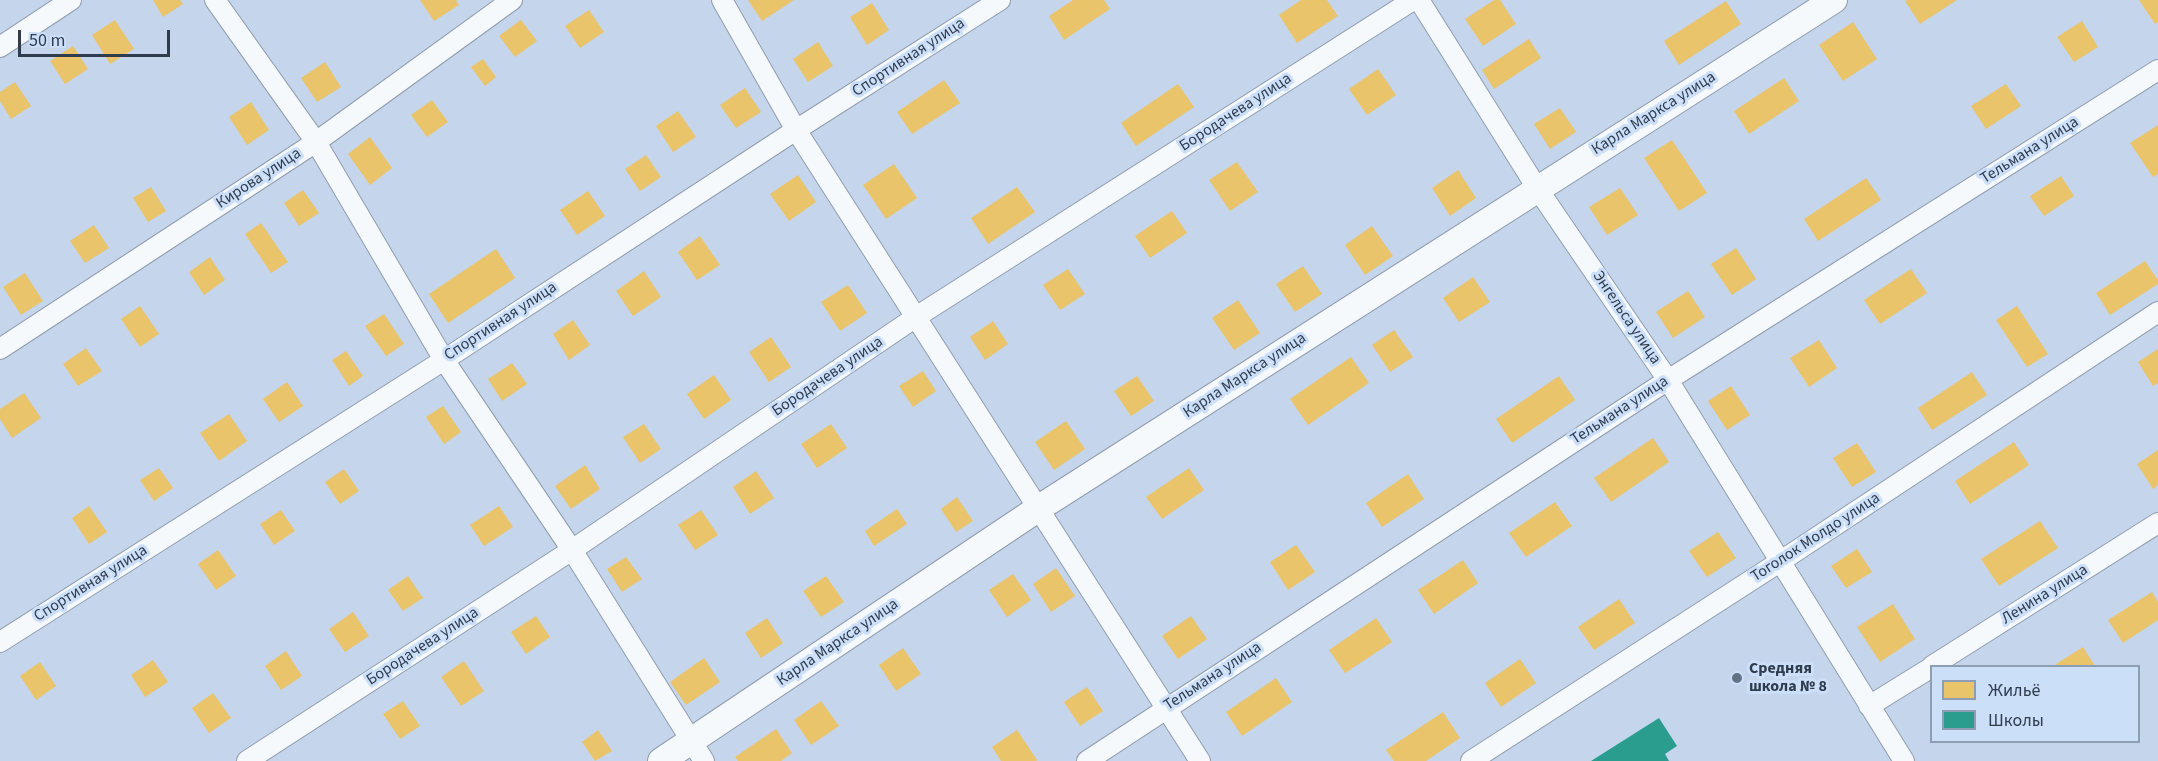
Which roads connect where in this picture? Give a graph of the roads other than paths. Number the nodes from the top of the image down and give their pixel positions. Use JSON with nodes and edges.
{"nodes":[{"id":1,"x":71,"y":0,"type":"edge"},
{"id":2,"x":215,"y":0,"type":"edge"},
{"id":3,"x":722,"y":0,"type":"edge"},
{"id":4,"x":1000,"y":0,"type":"edge"},
{"id":5,"x":1413,"y":0,"type":"edge"},
{"id":6,"x":1419,"y":0,"type":"edge"},
{"id":7,"x":1834,"y":0,"type":"edge"},
{"id":8,"x":508,"y":1,"type":"edge"},
{"id":9,"x":0,"y":46,"type":"edge"},
{"id":10,"x":2158,"y":70,"type":"edge"},
{"id":11,"x":796,"y":130,"type":"junction"},
{"id":12,"x":316,"y":142,"type":"junction"},
{"id":13,"x":1537,"y":188,"type":"junction"},
{"id":14,"x":2158,"y":312,"type":"edge"},
{"id":15,"x":916,"y":317,"type":"junction"},
{"id":16,"x":0,"y":349,"type":"edge"},
{"id":17,"x":444,"y":360,"type":"junction"},
{"id":18,"x":1668,"y":380,"type":"junction"},
{"id":19,"x":1039,"y":508,"type":"junction"},
{"id":20,"x":2158,"y":524,"type":"edge"},
{"id":21,"x":572,"y":550,"type":"junction"},
{"id":22,"x":1781,"y":561,"type":"junction"},
{"id":23,"x":0,"y":642,"type":"edge"},
{"id":24,"x":1935,"y":665,"type":"edge"},
{"id":25,"x":1930,"y":668,"type":"edge"},
{"id":26,"x":1869,"y":706,"type":"junction"},
{"id":27,"x":1167,"y":707,"type":"junction"},
{"id":28,"x":698,"y":751,"type":"edge"},
{"id":29,"x":247,"y":761,"type":"edge"},
{"id":30,"x":661,"y":761,"type":"edge"},
{"id":31,"x":1087,"y":761,"type":"edge"},
{"id":32,"x":1200,"y":761,"type":"edge"},
{"id":33,"x":1471,"y":761,"type":"edge"},
{"id":34,"x":1905,"y":761,"type":"edge"}],
"edges":[{"from":1,"to":9,"type":"street"},
{"from":2,"to":12,"type":"street"},
{"from":3,"to":11,"type":"street"},
{"from":4,"to":11,"type":"street","name":"Спортивная улица"},
{"from":5,"to":15,"type":"street","name":"Бородачева улица"},
{"from":6,"to":13,"type":"street","name":"Энгельса улица"},
{"from":7,"to":13,"type":"street","name":"Карла Маркса улица"},
{"from":8,"to":12,"type":"street","name":"Кирова улица"},
{"from":10,"to":18,"type":"street","name":"Тельмана улица"},
{"from":11,"to":15,"type":"street"},
{"from":11,"to":17,"type":"street","name":"Спортивная улица"},
{"from":12,"to":16,"type":"street","name":"Кирова улица"},
{"from":12,"to":17,"type":"street"},
{"from":13,"to":18,"type":"street","name":"Энгельса улица"},
{"from":13,"to":19,"type":"street","name":"Карла Маркса улица"},
{"from":14,"to":22,"type":"street","name":"Тоголок Молдо улица"},
{"from":15,"to":19,"type":"street"},
{"from":15,"to":21,"type":"street","name":"Бородачева улица"},
{"from":17,"to":21,"type":"street"},
{"from":17,"to":23,"type":"street","name":"Спортивная улица"},
{"from":18,"to":22,"type":"street","name":"Энгельса улица"},
{"from":18,"to":27,"type":"street","name":"Тельмана улица"},
{"from":19,"to":27,"type":"street"},
{"from":19,"to":28,"type":"street","name":"Карла Маркса улица"},
{"from":20,"to":24,"type":"street","name":"Ленина улица"},
{"from":21,"to":28,"type":"street"},
{"from":21,"to":29,"type":"street","name":"Бородачева улица"},
{"from":22,"to":26,"type":"street","name":"Энгельса улица"},
{"from":22,"to":33,"type":"street","name":"Тоголок Молдо улица"},
{"from":25,"to":26,"type":"street","name":"Ленина улица"},
{"from":26,"to":34,"type":"street","name":"Энгельса улица"},
{"from":27,"to":31,"type":"street","name":"Тельмана улица"},
{"from":27,"to":32,"type":"street"},
{"from":28,"to":30,"type":"street","name":"Карла Маркса улица"}]}
